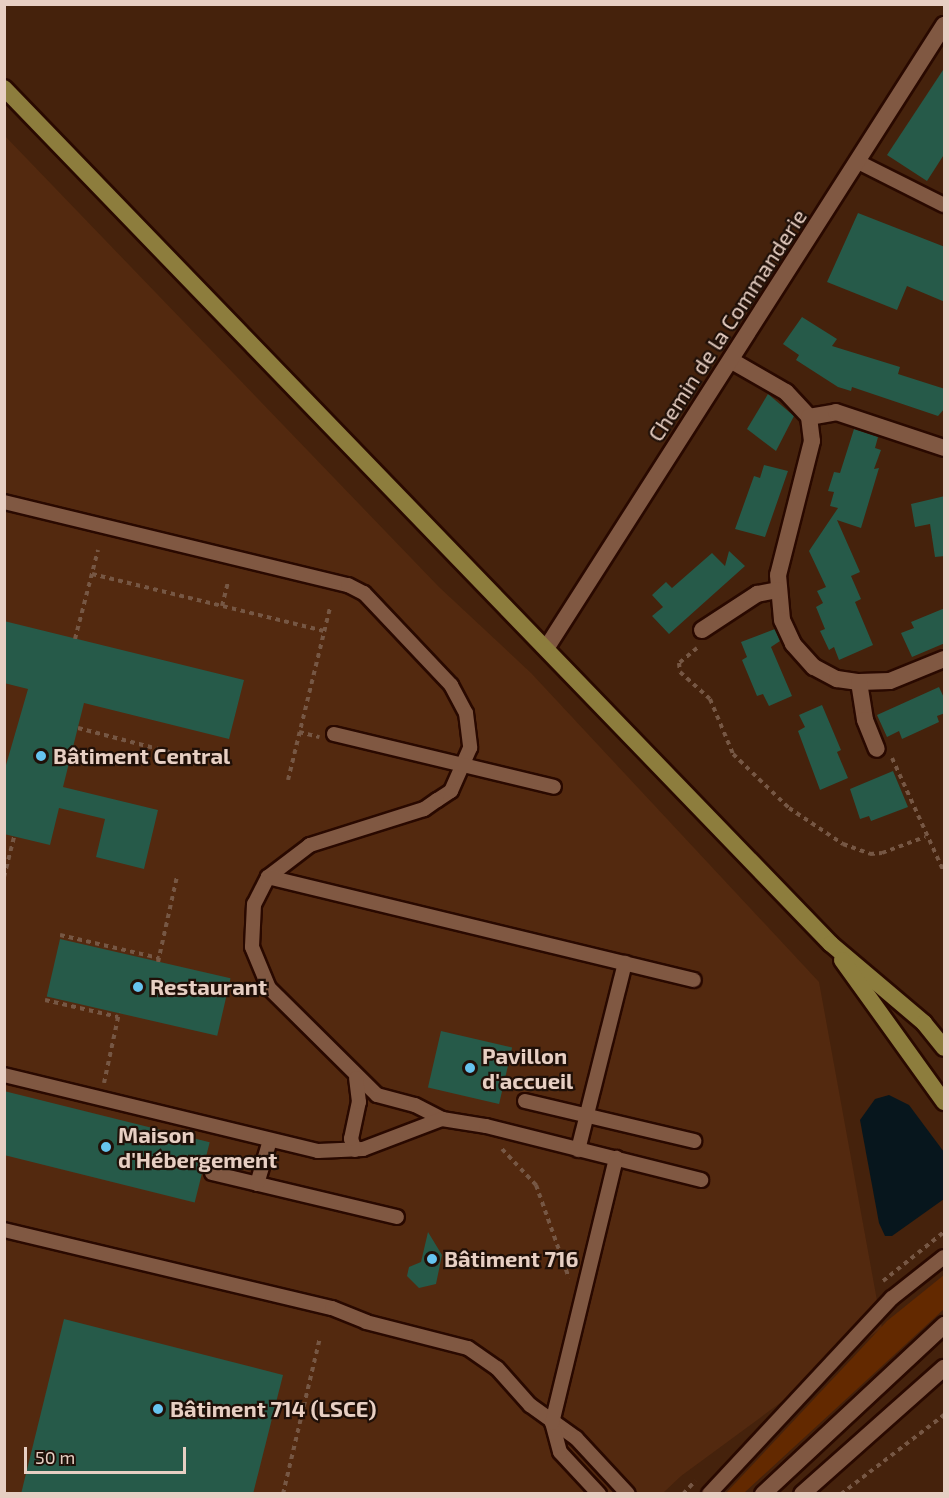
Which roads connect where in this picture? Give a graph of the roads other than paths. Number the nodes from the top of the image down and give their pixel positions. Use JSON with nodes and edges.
{"nodes":[{"id":1,"x":945,"y":25,"type":"edge"},
{"id":2,"x":4,"y":88,"type":"edge"},
{"id":3,"x":858,"y":162,"type":"junction"},
{"id":4,"x":945,"y":205,"type":"edge"},
{"id":5,"x":732,"y":361,"type":"junction"},
{"id":6,"x":809,"y":417,"type":"junction"},
{"id":7,"x":945,"y":448,"type":"edge"},
{"id":8,"x":4,"y":502,"type":"edge"},
{"id":9,"x":778,"y":590,"type":"junction"},
{"id":10,"x":702,"y":630,"type":"road end"},
{"id":11,"x":547,"y":647,"type":"junction"},
{"id":12,"x":945,"y":659,"type":"edge"},
{"id":13,"x":859,"y":682,"type":"junction"},
{"id":14,"x":334,"y":734,"type":"dead end"},
{"id":15,"x":877,"y":749,"type":"road end"},
{"id":16,"x":465,"y":765,"type":"junction"},
{"id":17,"x":554,"y":787,"type":"dead end"},
{"id":18,"x":268,"y":877,"type":"junction"},
{"id":19,"x":831,"y":944,"type":"junction"},
{"id":20,"x":625,"y":963,"type":"junction"},
{"id":21,"x":694,"y":980,"type":"dead end"},
{"id":22,"x":945,"y":1048,"type":"edge"},
{"id":23,"x":4,"y":1075,"type":"edge"},
{"id":24,"x":356,"y":1078,"type":"junction"},
{"id":25,"x":525,"y":1101,"type":"dead end"},
{"id":26,"x":945,"y":1102,"type":"edge"},
{"id":27,"x":587,"y":1116,"type":"junction"},
{"id":28,"x":442,"y":1119,"type":"junction"},
{"id":29,"x":270,"y":1140,"type":"junction"},
{"id":30,"x":694,"y":1141,"type":"dead end"},
{"id":31,"x":355,"y":1150,"type":"junction"},
{"id":32,"x":578,"y":1150,"type":"junction"},
{"id":33,"x":616,"y":1158,"type":"junction"},
{"id":34,"x":212,"y":1173,"type":"dead end"},
{"id":35,"x":701,"y":1180,"type":"dead end"},
{"id":36,"x":257,"y":1184,"type":"junction"},
{"id":37,"x":397,"y":1217,"type":"dead end"},
{"id":38,"x":4,"y":1230,"type":"edge"},
{"id":39,"x":945,"y":1257,"type":"edge"},
{"id":40,"x":945,"y":1325,"type":"edge"},
{"id":41,"x":945,"y":1368,"type":"edge"},
{"id":42,"x":552,"y":1423,"type":"junction"},
{"id":43,"x":599,"y":1494,"type":"edge"},
{"id":44,"x":628,"y":1494,"type":"edge"},
{"id":45,"x":709,"y":1494,"type":"edge"},
{"id":46,"x":763,"y":1494,"type":"edge"},
{"id":47,"x":802,"y":1494,"type":"edge"}],
"edges":[{"from":1,"to":3,"type":"street","name":"Chemin de la Commanderie"},
{"from":2,"to":11,"type":"main road"},
{"from":3,"to":4,"type":"lane"},
{"from":3,"to":5,"type":"street","name":"Chemin de la Commanderie"},
{"from":5,"to":6,"type":"street"},
{"from":5,"to":11,"type":"street","name":"Chemin de la Commanderie"},
{"from":6,"to":7,"type":"street"},
{"from":6,"to":9,"type":"street"},
{"from":8,"to":16,"type":"lane"},
{"from":9,"to":10,"type":"street"},
{"from":9,"to":13,"type":"street"},
{"from":11,"to":19,"type":"main road"},
{"from":12,"to":13,"type":"street"},
{"from":13,"to":15,"type":"street"},
{"from":14,"to":16,"type":"lane"},
{"from":16,"to":17,"type":"lane"},
{"from":16,"to":18,"type":"lane"},
{"from":18,"to":20,"type":"lane"},
{"from":18,"to":24,"type":"lane"},
{"from":19,"to":22,"type":"main road"},
{"from":19,"to":26,"type":"main road"},
{"from":20,"to":21,"type":"lane"},
{"from":20,"to":27,"type":"lane"},
{"from":23,"to":29,"type":"lane"},
{"from":24,"to":28,"type":"lane"},
{"from":24,"to":31,"type":"lane"},
{"from":25,"to":27,"type":"lane"},
{"from":27,"to":30,"type":"lane"},
{"from":27,"to":32,"type":"lane"},
{"from":28,"to":31,"type":"lane"},
{"from":28,"to":32,"type":"lane"},
{"from":29,"to":31,"type":"lane"},
{"from":29,"to":36,"type":"lane"},
{"from":32,"to":33,"type":"lane"},
{"from":33,"to":35,"type":"lane"},
{"from":33,"to":42,"type":"lane"},
{"from":34,"to":36,"type":"lane"},
{"from":36,"to":37,"type":"lane"},
{"from":38,"to":42,"type":"lane"},
{"from":39,"to":45,"type":"lane"},
{"from":40,"to":46,"type":"street"},
{"from":41,"to":47,"type":"street"},
{"from":42,"to":43,"type":"lane"},
{"from":42,"to":44,"type":"lane"}]}
